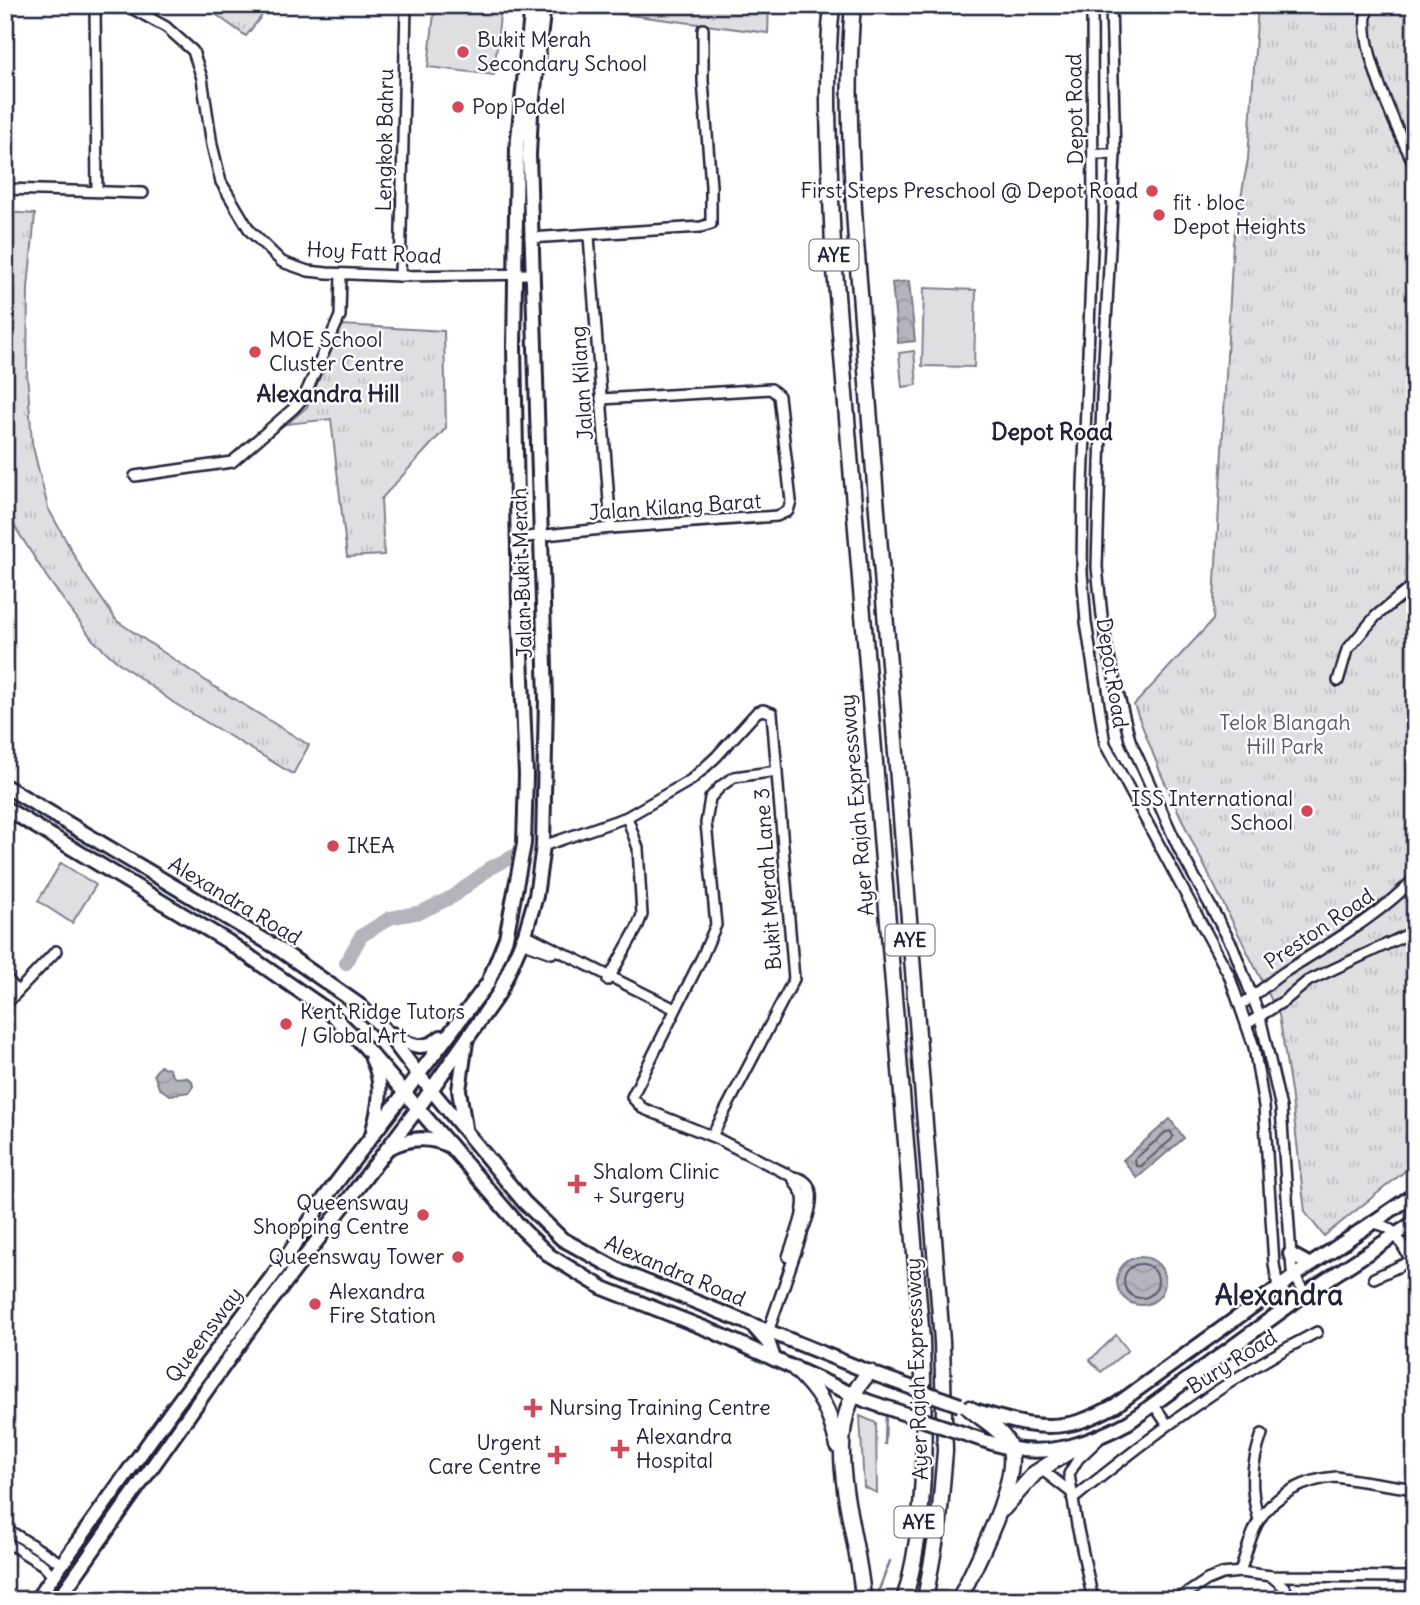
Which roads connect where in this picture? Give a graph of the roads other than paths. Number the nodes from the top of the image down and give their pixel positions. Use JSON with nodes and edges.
{"nodes":[{"id":1,"x":95,"y":5,"type":"edge"},
{"id":2,"x":127,"y":5,"type":"edge"},
{"id":3,"x":406,"y":5,"type":"edge"},
{"id":4,"x":532,"y":5,"type":"edge"},
{"id":5,"x":544,"y":5,"type":"edge"},
{"id":6,"x":832,"y":5,"type":"edge"},
{"id":7,"x":853,"y":5,"type":"edge"},
{"id":8,"x":1092,"y":5,"type":"edge"},
{"id":9,"x":1111,"y":5,"type":"edge"},
{"id":10,"x":1369,"y":5,"type":"edge"},
{"id":11,"x":703,"y":29,"type":"dead end"},
{"id":12,"x":1094,"y":154,"type":"junction"},
{"id":13,"x":1115,"y":154,"type":"junction"},
{"id":14,"x":1415,"y":166,"type":"edge"},
{"id":15,"x":5,"y":189,"type":"edge"},
{"id":16,"x":97,"y":191,"type":"junction"},
{"id":17,"x":143,"y":193,"type":"dead end"},
{"id":18,"x":589,"y":236,"type":"junction"},
{"id":19,"x":530,"y":238,"type":"junction"},
{"id":20,"x":341,"y":274,"type":"junction"},
{"id":21,"x":515,"y":274,"type":"junction"},
{"id":22,"x":531,"y":274,"type":"junction"},
{"id":23,"x":400,"y":276,"type":"junction"},
{"id":24,"x":601,"y":399,"type":"junction"},
{"id":25,"x":537,"y":428,"type":"junction"},
{"id":26,"x":516,"y":453,"type":"junction"},
{"id":27,"x":135,"y":476,"type":"dead end"},
{"id":28,"x":611,"y":528,"type":"junction"},
{"id":29,"x":540,"y":537,"type":"junction"},
{"id":30,"x":518,"y":538,"type":"junction"},
{"id":31,"x":1415,"y":584,"type":"edge"},
{"id":32,"x":1338,"y":681,"type":"dead end"},
{"id":33,"x":525,"y":749,"type":"junction"},
{"id":34,"x":546,"y":749,"type":"junction"},
{"id":35,"x":777,"y":771,"type":"junction"},
{"id":36,"x":5,"y":786,"type":"edge"},
{"id":37,"x":5,"y":808,"type":"edge"},
{"id":38,"x":627,"y":817,"type":"junction"},
{"id":39,"x":543,"y":846,"type":"junction"},
{"id":40,"x":1415,"y":878,"type":"edge"},
{"id":41,"x":1415,"y":931,"type":"edge"},
{"id":42,"x":523,"y":938,"type":"junction"},
{"id":43,"x":56,"y":951,"type":"dead end"},
{"id":44,"x":5,"y":976,"type":"edge"},
{"id":45,"x":609,"y":978,"type":"junction"},
{"id":46,"x":333,"y":986,"type":"junction"},
{"id":47,"x":17,"y":992,"type":"junction"},
{"id":48,"x":1253,"y":998,"type":"junction"},
{"id":49,"x":5,"y":1005,"type":"edge"},
{"id":50,"x":1240,"y":1005,"type":"junction"},
{"id":51,"x":327,"y":1010,"type":"junction"},
{"id":52,"x":674,"y":1010,"type":"junction"},
{"id":53,"x":1260,"y":1017,"type":"junction"},
{"id":54,"x":1247,"y":1024,"type":"junction"},
{"id":55,"x":454,"y":1026,"type":"junction"},
{"id":56,"x":383,"y":1028,"type":"junction"},
{"id":57,"x":467,"y":1036,"type":"junction"},
{"id":58,"x":365,"y":1047,"type":"junction"},
{"id":59,"x":418,"y":1074,"type":"junction"},
{"id":60,"x":432,"y":1089,"type":"junction"},
{"id":61,"x":404,"y":1093,"type":"junction"},
{"id":62,"x":419,"y":1107,"type":"junction"},
{"id":63,"x":465,"y":1129,"type":"junction"},
{"id":64,"x":372,"y":1136,"type":"junction"},
{"id":65,"x":712,"y":1136,"type":"junction"},
{"id":66,"x":456,"y":1149,"type":"junction"},
{"id":67,"x":384,"y":1150,"type":"junction"},
{"id":68,"x":1411,"y":1196,"type":"edge"},
{"id":69,"x":1415,"y":1219,"type":"edge"},
{"id":70,"x":1371,"y":1223,"type":"junction"},
{"id":71,"x":1395,"y":1235,"type":"junction"},
{"id":72,"x":1290,"y":1254,"type":"junction"},
{"id":73,"x":1413,"y":1259,"type":"edge"},
{"id":74,"x":1310,"y":1265,"type":"junction"},
{"id":75,"x":1295,"y":1276,"type":"junction"},
{"id":76,"x":1374,"y":1278,"type":"dead end"},
{"id":77,"x":1282,"y":1288,"type":"junction"},
{"id":78,"x":1306,"y":1294,"type":"junction"},
{"id":79,"x":1292,"y":1304,"type":"junction"},
{"id":80,"x":760,"y":1329,"type":"junction"},
{"id":81,"x":1317,"y":1332,"type":"dead end"},
{"id":82,"x":774,"y":1359,"type":"junction"},
{"id":83,"x":794,"y":1368,"type":"junction"},
{"id":84,"x":872,"y":1373,"type":"junction"},
{"id":85,"x":852,"y":1395,"type":"junction"},
{"id":86,"x":1154,"y":1405,"type":"junction"},
{"id":87,"x":965,"y":1406,"type":"junction"},
{"id":88,"x":1167,"y":1424,"type":"junction"},
{"id":89,"x":1262,"y":1434,"type":"dead end"},
{"id":90,"x":1099,"y":1438,"type":"junction"},
{"id":91,"x":1078,"y":1446,"type":"junction"},
{"id":92,"x":1010,"y":1448,"type":"junction"},
{"id":93,"x":843,"y":1463,"type":"junction"},
{"id":94,"x":1041,"y":1469,"type":"junction"},
{"id":95,"x":1415,"y":1491,"type":"edge"},
{"id":96,"x":1072,"y":1496,"type":"junction"},
{"id":97,"x":96,"y":1516,"type":"junction"},
{"id":98,"x":998,"y":1516,"type":"junction"},
{"id":99,"x":1259,"y":1520,"type":"junction"},
{"id":100,"x":111,"y":1526,"type":"junction"},
{"id":101,"x":5,"y":1528,"type":"edge"},
{"id":102,"x":85,"y":1531,"type":"junction"},
{"id":103,"x":5,"y":1541,"type":"edge"},
{"id":104,"x":101,"y":1541,"type":"junction"},
{"id":105,"x":62,"y":1564,"type":"junction"},
{"id":106,"x":1240,"y":1572,"type":"junction"},
{"id":107,"x":53,"y":1576,"type":"junction"},
{"id":108,"x":1271,"y":1576,"type":"junction"},
{"id":109,"x":1415,"y":1577,"type":"edge"},
{"id":110,"x":1092,"y":1599,"type":"edge"},
{"id":111,"x":36,"y":1600,"type":"edge"},
{"id":112,"x":58,"y":1600,"type":"edge"},
{"id":113,"x":863,"y":1600,"type":"edge"},
{"id":114,"x":904,"y":1600,"type":"edge"},
{"id":115,"x":925,"y":1600,"type":"edge"},
{"id":116,"x":959,"y":1600,"type":"edge"},
{"id":117,"x":1177,"y":1600,"type":"edge"},
{"id":118,"x":1292,"y":1600,"type":"edge"}],
"edges":[{"from":1,"to":16,"type":"street"},
{"from":2,"to":20,"type":"street","name":"Hoy Fatt Road"},
{"from":3,"to":23,"type":"street","name":"Lengkok Bahru"},
{"from":4,"to":21,"type":"main road","name":"Jalan Bukit Merah"},
{"from":5,"to":19,"type":"main road","name":"Jalan Bukit Merah"},
{"from":6,"to":114,"type":"highway","name":"Ayer Rajah Expressway","number":"AYE"},
{"from":7,"to":115,"type":"highway","name":"Ayer Rajah Expressway","number":"AYE"},
{"from":8,"to":12,"type":"street","name":"Depot Road"},
{"from":9,"to":13,"type":"street","name":"Depot Road"},
{"from":10,"to":14,"type":"street"},
{"from":11,"to":18,"type":"street"},
{"from":12,"to":13,"type":"street"},
{"from":12,"to":50,"type":"street","name":"Depot Road"},
{"from":13,"to":48,"type":"street","name":"Depot Road"},
{"from":15,"to":16,"type":"street"},
{"from":16,"to":17,"type":"street"},
{"from":18,"to":19,"type":"street"},
{"from":18,"to":24,"type":"street","name":"Jalan Kilang"},
{"from":19,"to":22,"type":"main road","name":"Jalan Bukit Merah"},
{"from":20,"to":23,"type":"street","name":"Hoy Fatt Road"},
{"from":20,"to":27,"type":"street"},
{"from":21,"to":22,"type":"street","name":"Hoy Fatt Road"},
{"from":21,"to":23,"type":"street","name":"Hoy Fatt Road"},
{"from":21,"to":26,"type":"main road","name":"Jalan Bukit Merah"},
{"from":22,"to":25,"type":"main road","name":"Jalan Bukit Merah"},
{"from":24,"to":28,"type":"street","name":"Jalan Kilang"},
{"from":24,"to":28,"type":"street","name":"Jalan Kilang Barat"},
{"from":25,"to":26,"type":"main road"},
{"from":25,"to":29,"type":"main road","name":"Jalan Bukit Merah"},
{"from":26,"to":30,"type":"main road","name":"Jalan Bukit Merah"},
{"from":28,"to":29,"type":"street","name":"Jalan Kilang Barat"},
{"from":29,"to":30,"type":"street","name":"Jalan Kilang Barat"},
{"from":29,"to":34,"type":"main road","name":"Jalan Bukit Merah"},
{"from":30,"to":33,"type":"main road","name":"Jalan Bukit Merah"},
{"from":31,"to":32,"type":"street"},
{"from":33,"to":34,"type":"main road"},
{"from":33,"to":55,"type":"main road","name":"Jalan Bukit Merah"},
{"from":34,"to":39,"type":"main road","name":"Jalan Bukit Merah"},
{"from":35,"to":38,"type":"street"},
{"from":35,"to":52,"type":"street","name":"Bukit Merah Lane 3"},
{"from":35,"to":65,"type":"street","name":"Bukit Merah Lane 3"},
{"from":36,"to":46,"type":"main road","name":"Alexandra Road"},
{"from":37,"to":51,"type":"main road","name":"Alexandra Road"},
{"from":38,"to":39,"type":"street"},
{"from":38,"to":45,"type":"street"},
{"from":39,"to":42,"type":"main road","name":"Jalan Bukit Merah"},
{"from":40,"to":48,"type":"street","name":"Preston Road"},
{"from":41,"to":53,"type":"street"},
{"from":42,"to":45,"type":"street"},
{"from":42,"to":57,"type":"main road","name":"Jalan Bukit Merah"},
{"from":43,"to":47,"type":"street"},
{"from":44,"to":47,"type":"street"},
{"from":45,"to":52,"type":"street"},
{"from":46,"to":51,"type":"main road"},
{"from":46,"to":56,"type":"main road","name":"Alexandra Road"},
{"from":47,"to":49,"type":"street"},
{"from":48,"to":50,"type":"street","name":"Preston Road"},
{"from":48,"to":53,"type":"street","name":"Depot Road"},
{"from":50,"to":54,"type":"street","name":"Depot Road"},
{"from":51,"to":58,"type":"main road","name":"Alexandra Road"},
{"from":52,"to":65,"type":"street"},
{"from":53,"to":54,"type":"street"},
{"from":53,"to":72,"type":"street","name":"Depot Road"},
{"from":54,"to":77,"type":"street","name":"Depot Road"},
{"from":55,"to":56,"type":"main road"},
{"from":55,"to":59,"type":"main road","name":"Jalan Bukit Merah"},
{"from":56,"to":59,"type":"main road","name":"Alexandra Road"},
{"from":57,"to":60,"type":"main road","name":"Jalan Bukit Merah"},
{"from":57,"to":63,"type":"main road"},
{"from":58,"to":61,"type":"main road","name":"Alexandra Road"},
{"from":58,"to":64,"type":"main road"},
{"from":59,"to":60,"type":"main road","name":"Alexandra Road"},
{"from":59,"to":61,"type":"main road","name":"Jalan Bukit Merah"},
{"from":60,"to":62,"type":"main road","name":"Jalan Bukit Merah"},
{"from":60,"to":63,"type":"main road","name":"Alexandra Road"},
{"from":61,"to":62,"type":"main road","name":"Alexandra Road"},
{"from":61,"to":64,"type":"main road","name":"Queensway"},
{"from":62,"to":66,"type":"main road","name":"Alexandra Road"},
{"from":62,"to":67,"type":"main road","name":"Queensway"},
{"from":63,"to":80,"type":"main road","name":"Alexandra Road"},
{"from":64,"to":97,"type":"main road","name":"Queensway"},
{"from":65,"to":80,"type":"street"},
{"from":66,"to":67,"type":"main road"},
{"from":66,"to":82,"type":"main road","name":"Alexandra Road"},
{"from":67,"to":100,"type":"main road","name":"Queensway"},
{"from":68,"to":69,"type":"main road"},
{"from":68,"to":70,"type":"main road","name":"Alexandra Road"},
{"from":69,"to":71,"type":"main road","name":"Alexandra Road"},
{"from":70,"to":71,"type":"street"},
{"from":70,"to":74,"type":"main road","name":"Alexandra Road"},
{"from":71,"to":73,"type":"street"},
{"from":71,"to":78,"type":"main road","name":"Alexandra Road"},
{"from":72,"to":74,"type":"main road"},
{"from":72,"to":75,"type":"street","name":"Depot Road"},
{"from":73,"to":76,"type":"street"},
{"from":74,"to":75,"type":"main road","name":"Alexandra Road"},
{"from":75,"to":77,"type":"main road","name":"Alexandra Road"},
{"from":75,"to":78,"type":"street","name":"Depot Road"},
{"from":77,"to":79,"type":"street","name":"Depot Road"},
{"from":77,"to":87,"type":"main road","name":"Alexandra Road"},
{"from":78,"to":79,"type":"main road","name":"Alexandra Road"},
{"from":79,"to":86,"type":"main road","name":"Alexandra Road"},
{"from":80,"to":82,"type":"main road"},
{"from":80,"to":84,"type":"main road","name":"Alexandra Road"},
{"from":81,"to":88,"type":"street","name":"Bury Road"},
{"from":82,"to":83,"type":"main road","name":"Alexandra Road"},
{"from":83,"to":85,"type":"main road","name":"Alexandra Road"},
{"from":83,"to":93,"type":"highway"},
{"from":84,"to":85,"type":"highway"},
{"from":84,"to":87,"type":"main road","name":"Alexandra Road","bridge":true},
{"from":85,"to":92,"type":"main road","name":"Alexandra Road","bridge":true},
{"from":85,"to":93,"type":"highway"},
{"from":86,"to":88,"type":"street"},
{"from":86,"to":90,"type":"main road","name":"Alexandra Road"},
{"from":87,"to":92,"type":"highway"},
{"from":88,"to":96,"type":"street","name":"Bury Road"},
{"from":89,"to":99,"type":"street"},
{"from":90,"to":91,"type":"main road","name":"Alexandra Road"},
{"from":90,"to":96,"type":"street"},
{"from":91,"to":92,"type":"main road","name":"Alexandra Road"},
{"from":91,"to":94,"type":"highway"},
{"from":92,"to":98,"type":"highway"},
{"from":93,"to":113,"type":"highway"},
{"from":94,"to":96,"type":"street"},
{"from":94,"to":98,"type":"highway"},
{"from":95,"to":99,"type":"street"},
{"from":96,"to":110,"type":"street"},
{"from":97,"to":100,"type":"main road"},
{"from":97,"to":102,"type":"main road","name":"Queensway"},
{"from":98,"to":116,"type":"highway"},
{"from":99,"to":106,"type":"street"},
{"from":100,"to":104,"type":"main road","name":"Queensway"},
{"from":101,"to":105,"type":"street"},
{"from":102,"to":104,"type":"main road"},
{"from":102,"to":105,"type":"main road","name":"Queensway"},
{"from":103,"to":107,"type":"street"},
{"from":104,"to":112,"type":"main road","name":"Queensway"},
{"from":105,"to":107,"type":"main road","name":"Queensway"},
{"from":106,"to":108,"type":"street"},
{"from":106,"to":117,"type":"street"},
{"from":107,"to":111,"type":"main road","name":"Queensway"},
{"from":108,"to":109,"type":"street"},
{"from":108,"to":118,"type":"street"}]}
